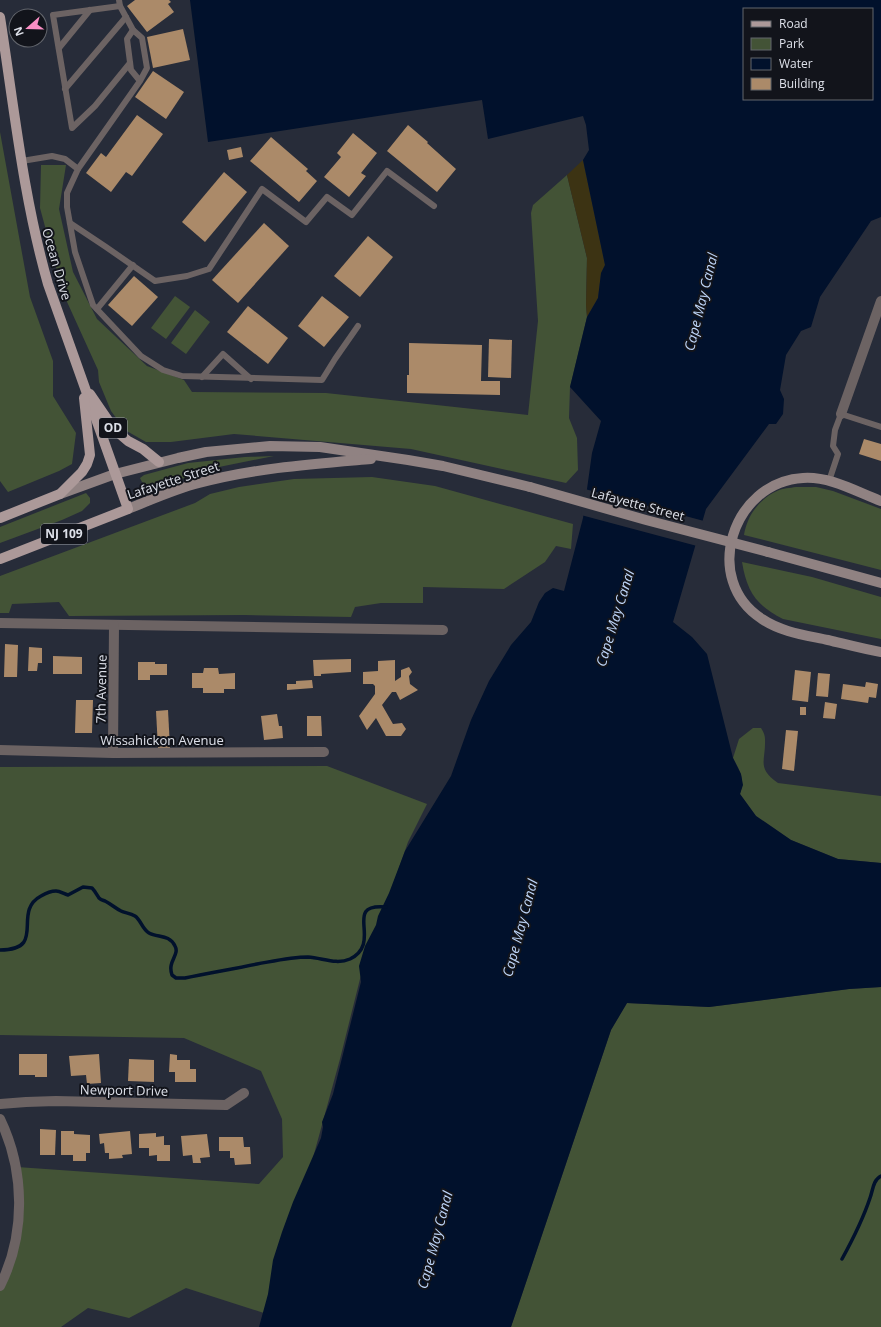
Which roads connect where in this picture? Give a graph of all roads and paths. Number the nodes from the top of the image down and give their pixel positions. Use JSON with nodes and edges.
{"nodes":[{"id":1,"x":120,"y":3,"type":"edge"},
{"id":2,"x":90,"y":10,"type":"junction"},
{"id":3,"x":0,"y":17,"type":"edge"},
{"id":4,"x":126,"y":17,"type":"junction"},
{"id":5,"x":133,"y":30,"type":"junction"},
{"id":6,"x":59,"y":48,"type":"junction"},
{"id":7,"x":130,"y":63,"type":"junction"},
{"id":8,"x":140,"y":81,"type":"junction"},
{"id":9,"x":65,"y":89,"type":"junction"},
{"id":10,"x":22,"y":161,"type":"junction"},
{"id":11,"x":78,"y":169,"type":"junction"},
{"id":12,"x":434,"y":206,"type":"dead end"},
{"id":13,"x":70,"y":223,"type":"junction"},
{"id":14,"x":133,"y":266,"type":"junction"},
{"id":15,"x":881,"y":301,"type":"edge"},
{"id":16,"x":97,"y":309,"type":"junction"},
{"id":17,"x":358,"y":326,"type":"dead end"},
{"id":18,"x":202,"y":377,"type":"junction"},
{"id":19,"x":251,"y":378,"type":"junction"},
{"id":20,"x":82,"y":380,"type":"junction"},
{"id":21,"x":841,"y":414,"type":"junction"},
{"id":22,"x":881,"y":426,"type":"edge"},
{"id":23,"x":387,"y":457,"type":"junction"},
{"id":24,"x":159,"y":462,"type":"junction"},
{"id":25,"x":115,"y":474,"type":"junction"},
{"id":26,"x":829,"y":481,"type":"junction"},
{"id":27,"x":60,"y":494,"type":"junction"},
{"id":28,"x":881,"y":501,"type":"edge"},
{"id":29,"x":128,"y":509,"type":"junction"},
{"id":30,"x":0,"y":518,"type":"edge"},
{"id":31,"x":0,"y":559,"type":"edge"},
{"id":32,"x":881,"y":583,"type":"edge"},
{"id":33,"x":0,"y":623,"type":"edge"},
{"id":34,"x":114,"y":625,"type":"junction"},
{"id":35,"x":443,"y":630,"type":"dead end"},
{"id":36,"x":881,"y":652,"type":"edge"},
{"id":37,"x":0,"y":750,"type":"edge"},
{"id":38,"x":324,"y":752,"type":"dead end"},
{"id":39,"x":113,"y":753,"type":"junction"},
{"id":40,"x":244,"y":1093,"type":"dead end"},
{"id":41,"x":0,"y":1104,"type":"edge"},
{"id":42,"x":0,"y":1119,"type":"edge"},
{"id":43,"x":0,"y":1286,"type":"edge"}],
"edges":[{"from":1,"to":2,"type":"lane"},
{"from":1,"to":4,"type":"lane"},
{"from":2,"to":6,"type":"lane"},
{"from":2,"to":6,"type":"lane"},
{"from":3,"to":10,"type":"main road","name":"Ocean Drive"},
{"from":4,"to":5,"type":"lane"},
{"from":4,"to":9,"type":"lane"},
{"from":5,"to":7,"type":"lane"},
{"from":5,"to":8,"type":"lane"},
{"from":6,"to":9,"type":"lane"},
{"from":7,"to":8,"type":"lane"},
{"from":7,"to":9,"type":"lane"},
{"from":8,"to":11,"type":"lane"},
{"from":10,"to":11,"type":"lane"},
{"from":10,"to":20,"type":"main road","name":"Ocean Drive"},
{"from":11,"to":13,"type":"lane"},
{"from":12,"to":14,"type":"lane"},
{"from":13,"to":14,"type":"lane"},
{"from":13,"to":16,"type":"lane"},
{"from":14,"to":16,"type":"lane"},
{"from":15,"to":21,"type":"street"},
{"from":16,"to":18,"type":"lane"},
{"from":17,"to":19,"type":"lane"},
{"from":18,"to":19,"type":"lane"},
{"from":18,"to":19,"type":"lane"},
{"from":20,"to":24,"type":"main road","number":"OD"},
{"from":20,"to":25,"type":"main road","name":"Ocean Drive"},
{"from":20,"to":27,"type":"main road"},
{"from":21,"to":22,"type":"lane"},
{"from":21,"to":26,"type":"lane"},
{"from":23,"to":24,"type":"main road","name":"Lafayette Street","number":"NJ 109"},
{"from":23,"to":29,"type":"main road","name":"Lafayette Street","number":"NJ 109"},
{"from":23,"to":32,"type":"main road","name":"Lafayette Street","number":"NJ 109","bridge":true},
{"from":24,"to":25,"type":"main road","name":"Lafayette Street","number":"NJ 109"},
{"from":25,"to":27,"type":"main road","name":"Lafayette Street","number":"NJ 109"},
{"from":25,"to":29,"type":"main road","name":"Ocean Drive"},
{"from":26,"to":28,"type":"main road"},
{"from":26,"to":36,"type":"main road"},
{"from":27,"to":30,"type":"main road","name":"Lafayette Street","number":"NJ 109"},
{"from":29,"to":31,"type":"main road","name":"Lafayette Street","number":"NJ 109"},
{"from":33,"to":34,"type":"street"},
{"from":34,"to":35,"type":"street"},
{"from":34,"to":39,"type":"street","name":"7th Avenue"},
{"from":37,"to":39,"type":"street","name":"Wissahickon Avenue"},
{"from":38,"to":39,"type":"street","name":"Wissahickon Avenue"},
{"from":40,"to":41,"type":"street","name":"Newport Drive"},
{"from":42,"to":43,"type":"street"}]}
